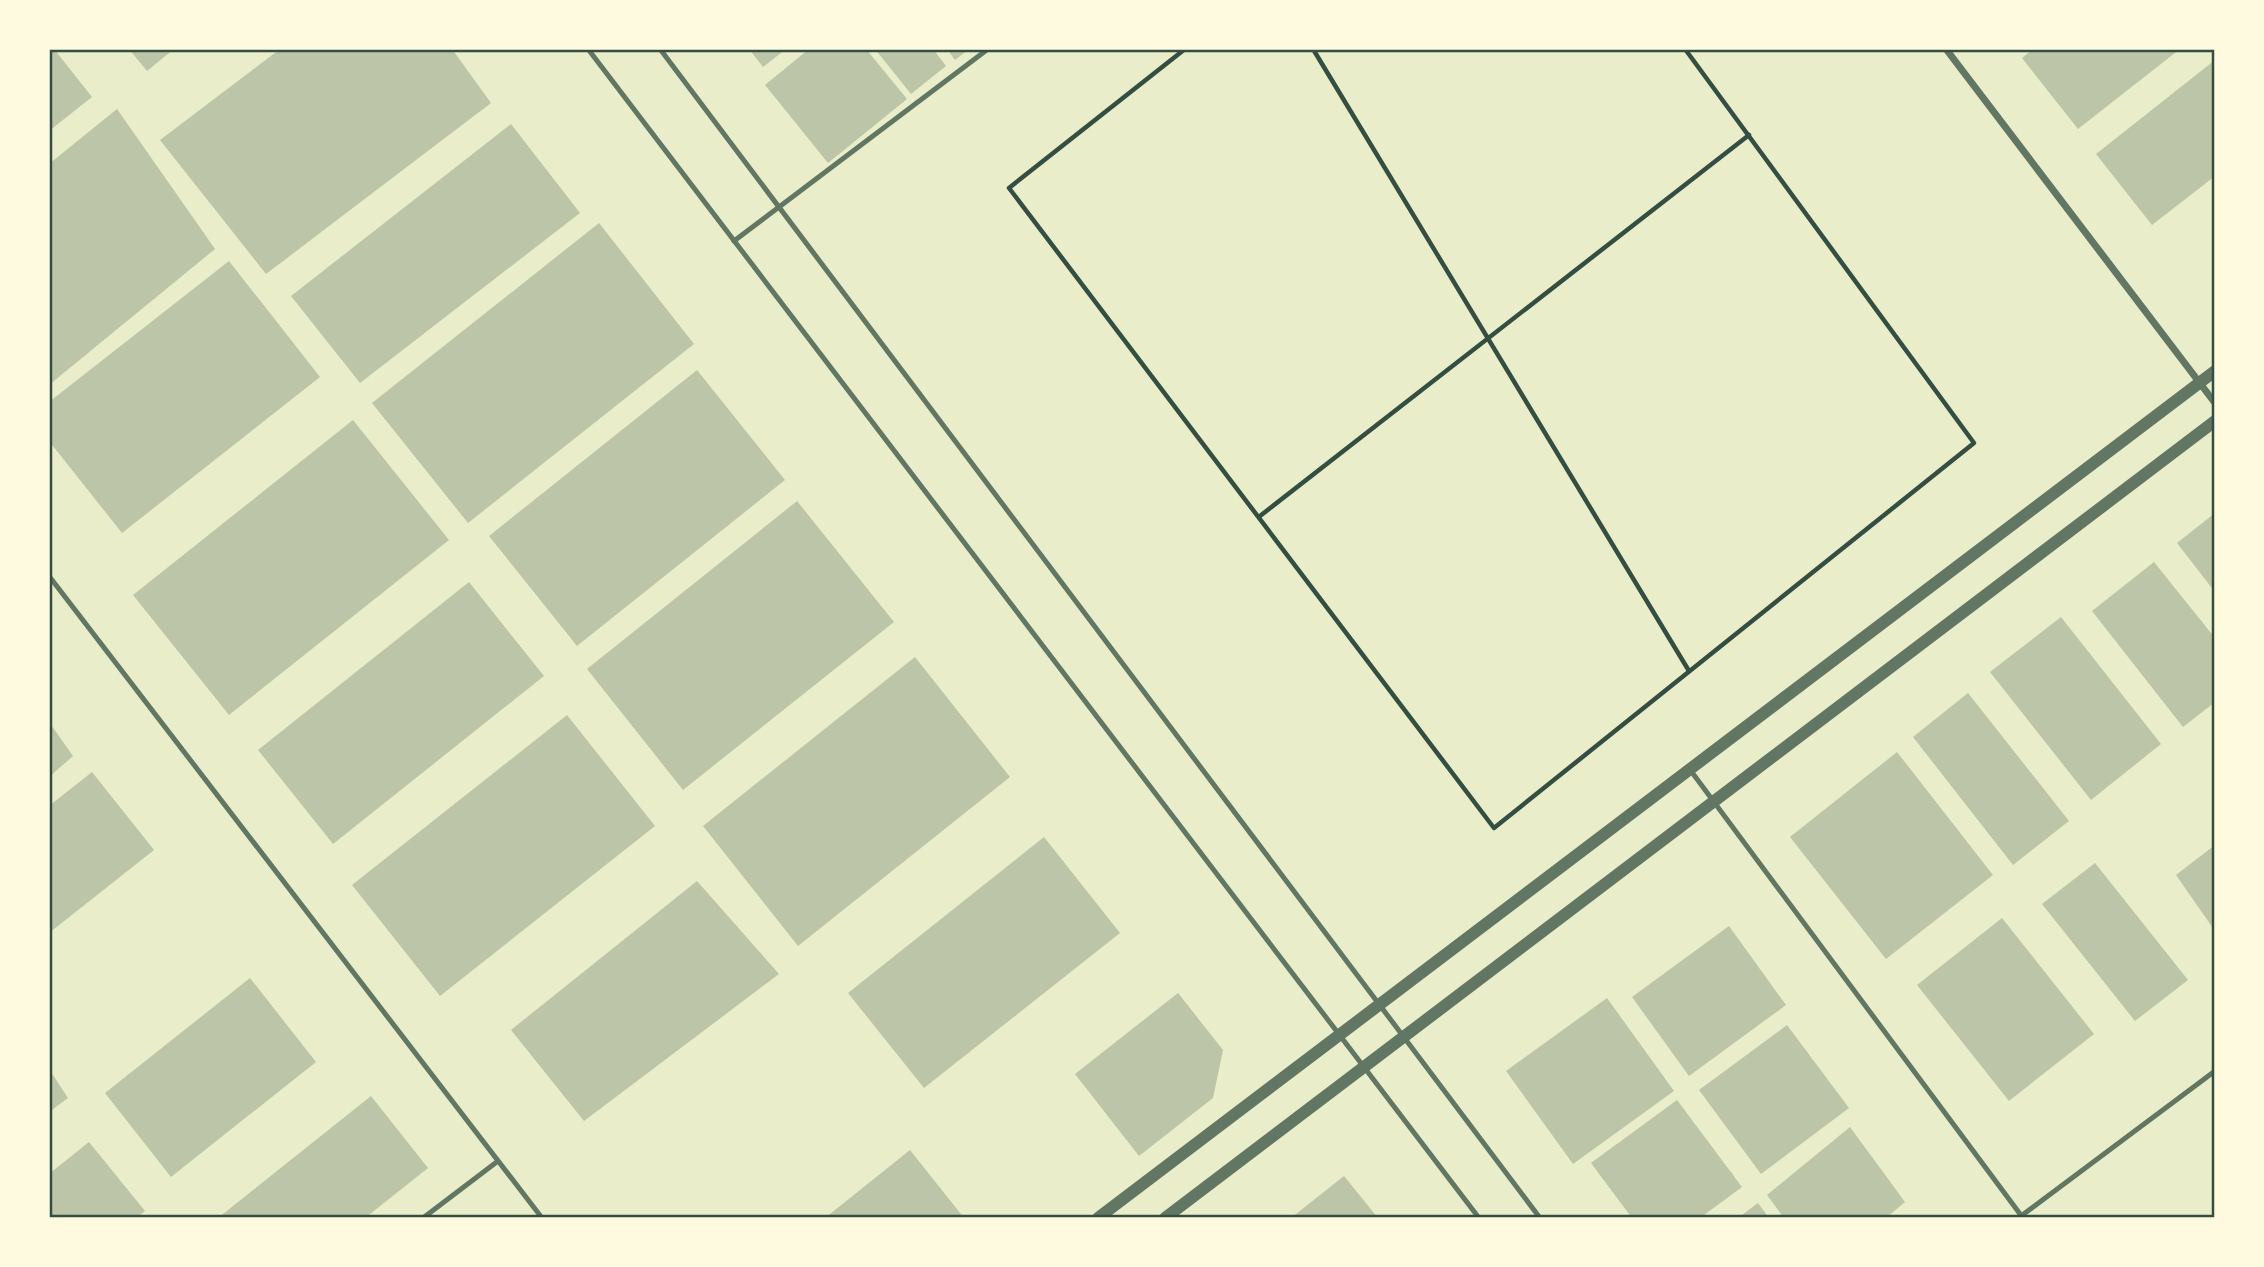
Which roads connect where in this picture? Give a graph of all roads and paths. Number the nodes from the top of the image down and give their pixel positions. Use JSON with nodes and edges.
{"nodes":[{"id":1,"x":588,"y":49,"type":"edge"},
{"id":2,"x":660,"y":49,"type":"edge"},
{"id":3,"x":988,"y":49,"type":"edge"},
{"id":4,"x":1185,"y":49,"type":"edge"},
{"id":5,"x":1313,"y":49,"type":"edge"},
{"id":6,"x":1685,"y":49,"type":"edge"},
{"id":7,"x":1946,"y":49,"type":"edge"},
{"id":8,"x":1749,"y":135,"type":"junction"},
{"id":9,"x":779,"y":207,"type":"junction"},
{"id":10,"x":734,"y":241,"type":"junction"},
{"id":11,"x":2215,"y":371,"type":"edge"},
{"id":12,"x":2200,"y":383,"type":"junction"},
{"id":13,"x":2215,"y":402,"type":"edge"},
{"id":14,"x":2215,"y":421,"type":"edge"},
{"id":15,"x":1260,"y":516,"type":"junction"},
{"id":16,"x":49,"y":576,"type":"edge"},
{"id":17,"x":1689,"y":671,"type":"junction"},
{"id":18,"x":1691,"y":770,"type":"junction"},
{"id":19,"x":1714,"y":801,"type":"junction"},
{"id":20,"x":1380,"y":1006,"type":"junction"},
{"id":21,"x":1340,"y":1036,"type":"junction"},
{"id":22,"x":1403,"y":1037,"type":"junction"},
{"id":23,"x":1364,"y":1067,"type":"junction"},
{"id":24,"x":2215,"y":1071,"type":"edge"},
{"id":25,"x":498,"y":1161,"type":"junction"},
{"id":26,"x":2022,"y":1217,"type":"edge"},
{"id":27,"x":423,"y":1218,"type":"edge"},
{"id":28,"x":542,"y":1218,"type":"edge"},
{"id":29,"x":1098,"y":1218,"type":"edge"},
{"id":30,"x":1165,"y":1218,"type":"edge"},
{"id":31,"x":1479,"y":1218,"type":"edge"},
{"id":32,"x":1540,"y":1218,"type":"edge"}],
"edges":[{"from":1,"to":10,"type":"lane"},
{"from":2,"to":9,"type":"lane"},
{"from":3,"to":9,"type":"lane"},
{"from":4,"to":15,"type":"path"},
{"from":5,"to":17,"type":"path"},
{"from":6,"to":8,"type":"path"},
{"from":7,"to":12,"type":"street"},
{"from":8,"to":15,"type":"path"},
{"from":8,"to":17,"type":"path"},
{"from":9,"to":10,"type":"lane"},
{"from":9,"to":20,"type":"lane"},
{"from":10,"to":21,"type":"lane"},
{"from":11,"to":12,"type":"street"},
{"from":12,"to":13,"type":"street"},
{"from":12,"to":18,"type":"street"},
{"from":14,"to":19,"type":"street"},
{"from":15,"to":17,"type":"path"},
{"from":16,"to":25,"type":"lane"},
{"from":18,"to":19,"type":"lane"},
{"from":18,"to":20,"type":"street"},
{"from":19,"to":22,"type":"street"},
{"from":19,"to":26,"type":"lane"},
{"from":20,"to":21,"type":"street"},
{"from":20,"to":22,"type":"lane"},
{"from":21,"to":23,"type":"lane"},
{"from":21,"to":29,"type":"street"},
{"from":22,"to":23,"type":"street"},
{"from":22,"to":32,"type":"lane"},
{"from":23,"to":30,"type":"street"},
{"from":23,"to":31,"type":"lane"},
{"from":24,"to":26,"type":"lane"},
{"from":25,"to":27,"type":"lane"},
{"from":25,"to":28,"type":"lane"}]}
